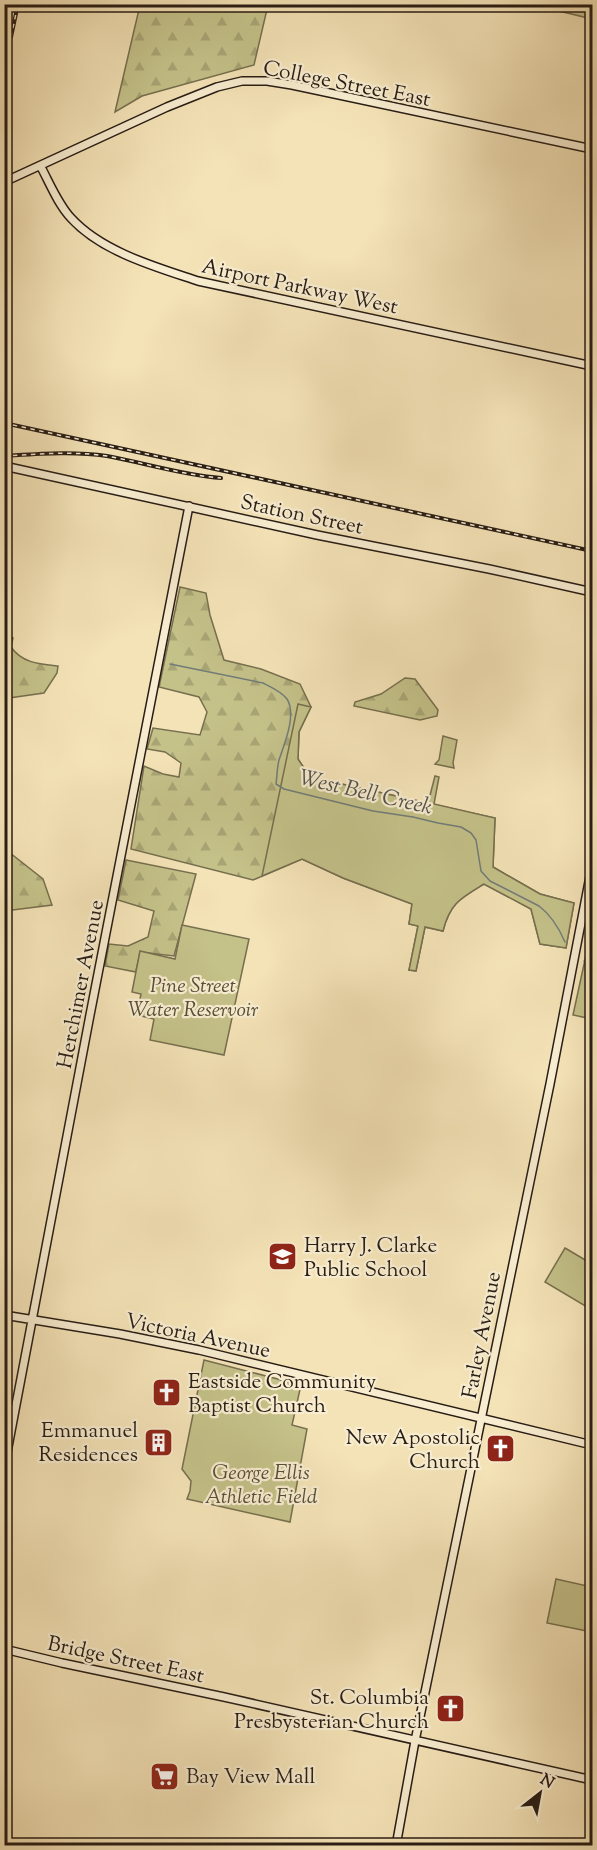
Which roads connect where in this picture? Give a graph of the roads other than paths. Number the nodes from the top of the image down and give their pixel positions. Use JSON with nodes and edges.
{"nodes":[{"id":1,"x":592,"y":149,"type":"edge"},
{"id":2,"x":42,"y":167,"type":"junction"},
{"id":3,"x":4,"y":182,"type":"edge"},
{"id":4,"x":592,"y":366,"type":"edge"},
{"id":5,"x":4,"y":466,"type":"edge"},
{"id":6,"x":189,"y":506,"type":"junction"},
{"id":7,"x":592,"y":592,"type":"edge"},
{"id":8,"x":592,"y":866,"type":"edge"},
{"id":9,"x":4,"y":1315,"type":"edge"},
{"id":10,"x":33,"y":1319,"type":"junction"},
{"id":11,"x":481,"y":1418,"type":"junction"},
{"id":12,"x":592,"y":1445,"type":"edge"},
{"id":13,"x":4,"y":1468,"type":"edge"},
{"id":14,"x":4,"y":1649,"type":"edge"},
{"id":15,"x":415,"y":1741,"type":"junction"},
{"id":16,"x":592,"y":1780,"type":"edge"},
{"id":17,"x":396,"y":1845,"type":"edge"}],
"edges":[{"from":1,"to":2,"type":"street","name":"College Street East"},
{"from":2,"to":3,"type":"street","name":"College Street East"},
{"from":2,"to":4,"type":"street","name":"Airport Parkway West"},
{"from":5,"to":6,"type":"street","name":"Station Street"},
{"from":6,"to":7,"type":"street","name":"Station Street"},
{"from":6,"to":10,"type":"street","name":"Herchimer Avenue"},
{"from":8,"to":11,"type":"street","name":"Farley Avenue"},
{"from":9,"to":10,"type":"street","name":"Victoria Avenue"},
{"from":10,"to":11,"type":"street","name":"Victoria Avenue"},
{"from":10,"to":13,"type":"street","name":"Herchimer Avenue"},
{"from":11,"to":12,"type":"street","name":"Victoria Avenue"},
{"from":11,"to":15,"type":"street","name":"Farley Avenue"},
{"from":14,"to":15,"type":"street","name":"Bridge Street East"},
{"from":15,"to":16,"type":"street","name":"Bridge Street East"},
{"from":15,"to":17,"type":"street","name":"Farley Avenue"}]}
